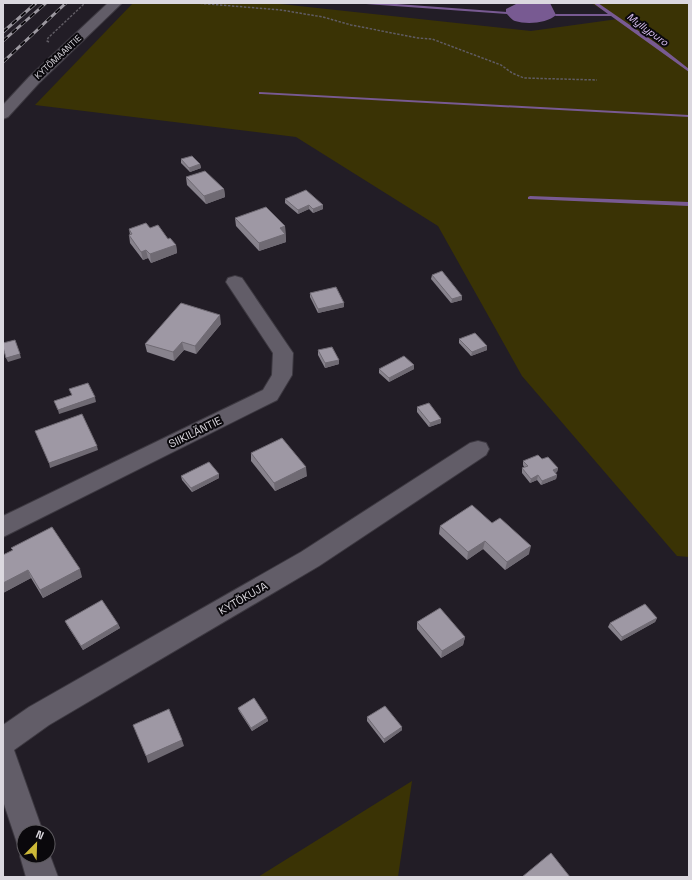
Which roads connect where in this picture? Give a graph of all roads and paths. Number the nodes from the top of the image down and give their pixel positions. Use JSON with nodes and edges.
{"nodes":[{"id":1,"x":116,"y":3,"type":"edge"},
{"id":2,"x":196,"y":3,"type":"edge"},
{"id":3,"x":597,"y":80,"type":"dead end"},
{"id":4,"x":3,"y":114,"type":"edge"},
{"id":5,"x":235,"y":282,"type":"dead end"},
{"id":6,"x":478,"y":449,"type":"dead end"},
{"id":7,"x":3,"y":527,"type":"edge"},
{"id":8,"x":3,"y":741,"type":"edge"},
{"id":9,"x":3,"y":757,"type":"edge"},
{"id":10,"x":25,"y":824,"type":"edge"},
{"id":11,"x":38,"y":864,"type":"edge"},
{"id":12,"x":42,"y":877,"type":"edge"}],
"edges":[{"from":1,"to":4,"type":"street","name":"KYTÖMAANTIE"},
{"from":2,"to":3,"type":"path"},
{"from":5,"to":7,"type":"street","name":"SIIKILÄNTIE"},
{"from":6,"to":8,"type":"street","name":"KYTÖKUJA"},
{"from":9,"to":10,"type":"street"},
{"from":11,"to":12,"type":"street"}]}
